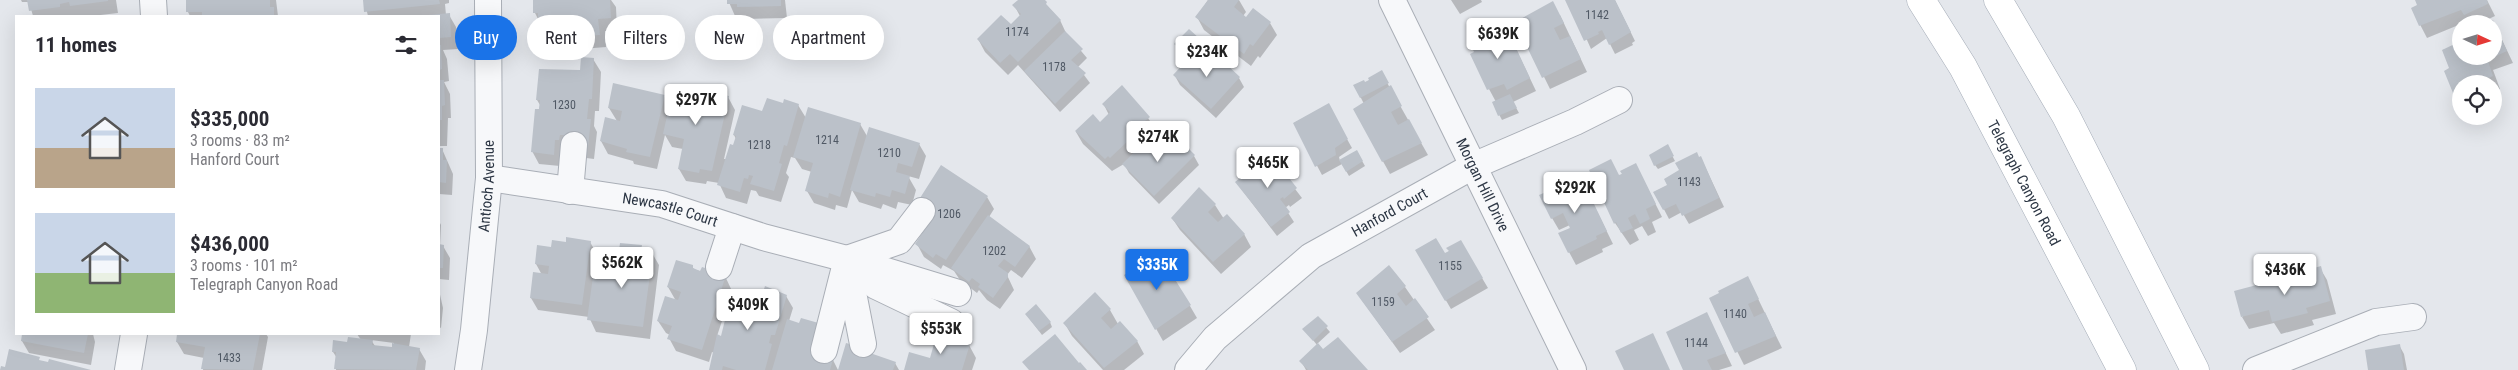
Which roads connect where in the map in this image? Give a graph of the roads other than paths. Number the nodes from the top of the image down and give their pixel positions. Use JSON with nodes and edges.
{"nodes":[{"id":1,"x":153,"y":0,"type":"edge"},
{"id":2,"x":488,"y":0,"type":"edge"},
{"id":3,"x":1392,"y":0,"type":"edge"},
{"id":4,"x":1921,"y":0,"type":"edge"},
{"id":5,"x":1998,"y":0,"type":"edge"},
{"id":6,"x":154,"y":15,"type":"edge"},
{"id":7,"x":1619,"y":100,"type":"dead end"},
{"id":8,"x":574,"y":145,"type":"dead end"},
{"id":9,"x":1473,"y":166,"type":"junction"},
{"id":10,"x":489,"y":178,"type":"junction"},
{"id":11,"x":570,"y":191,"type":"junction"},
{"id":12,"x":922,"y":211,"type":"dead end"},
{"id":13,"x":732,"y":227,"type":"junction"},
{"id":14,"x":847,"y":259,"type":"junction"},
{"id":15,"x":720,"y":267,"type":"dead end"},
{"id":16,"x":958,"y":293,"type":"dead end"},
{"id":17,"x":2413,"y":317,"type":"dead end"},
{"id":18,"x":951,"y":322,"type":"dead end"},
{"id":19,"x":134,"y":335,"type":"edge"},
{"id":20,"x":863,"y":344,"type":"dead end"},
{"id":21,"x":824,"y":350,"type":"dead end"},
{"id":22,"x":2283,"y":364,"type":"edge"},
{"id":23,"x":128,"y":370,"type":"edge"},
{"id":24,"x":468,"y":370,"type":"edge"},
{"id":25,"x":1188,"y":370,"type":"edge"},
{"id":26,"x":1573,"y":370,"type":"edge"},
{"id":27,"x":2122,"y":370,"type":"edge"},
{"id":28,"x":2195,"y":370,"type":"edge"},
{"id":29,"x":2256,"y":370,"type":"edge"}],
"edges":[{"from":1,"to":6,"type":"street"},
{"from":2,"to":10,"type":"street","name":"Antioch Avenue"},
{"from":3,"to":9,"type":"street","name":"Morgan Hill Drive"},
{"from":4,"to":27,"type":"main road","name":"Telegraph Canyon Road"},
{"from":5,"to":28,"type":"main road"},
{"from":7,"to":9,"type":"street","name":"Hanford Court"},
{"from":8,"to":11,"type":"street"},
{"from":9,"to":25,"type":"street","name":"Hanford Court"},
{"from":9,"to":26,"type":"street","name":"Morgan Hill Drive"},
{"from":10,"to":11,"type":"street","name":"Newcastle Court"},
{"from":10,"to":24,"type":"street","name":"Antioch Avenue"},
{"from":11,"to":13,"type":"street","name":"Newcastle Court"},
{"from":12,"to":14,"type":"street"},
{"from":13,"to":14,"type":"street","name":"Newcastle Court"},
{"from":13,"to":15,"type":"street"},
{"from":14,"to":16,"type":"street","name":"Newcastle Court"},
{"from":14,"to":18,"type":"street"},
{"from":14,"to":20,"type":"street"},
{"from":14,"to":21,"type":"street"},
{"from":17,"to":22,"type":"street"},
{"from":19,"to":23,"type":"street"},
{"from":22,"to":29,"type":"street"}]}
